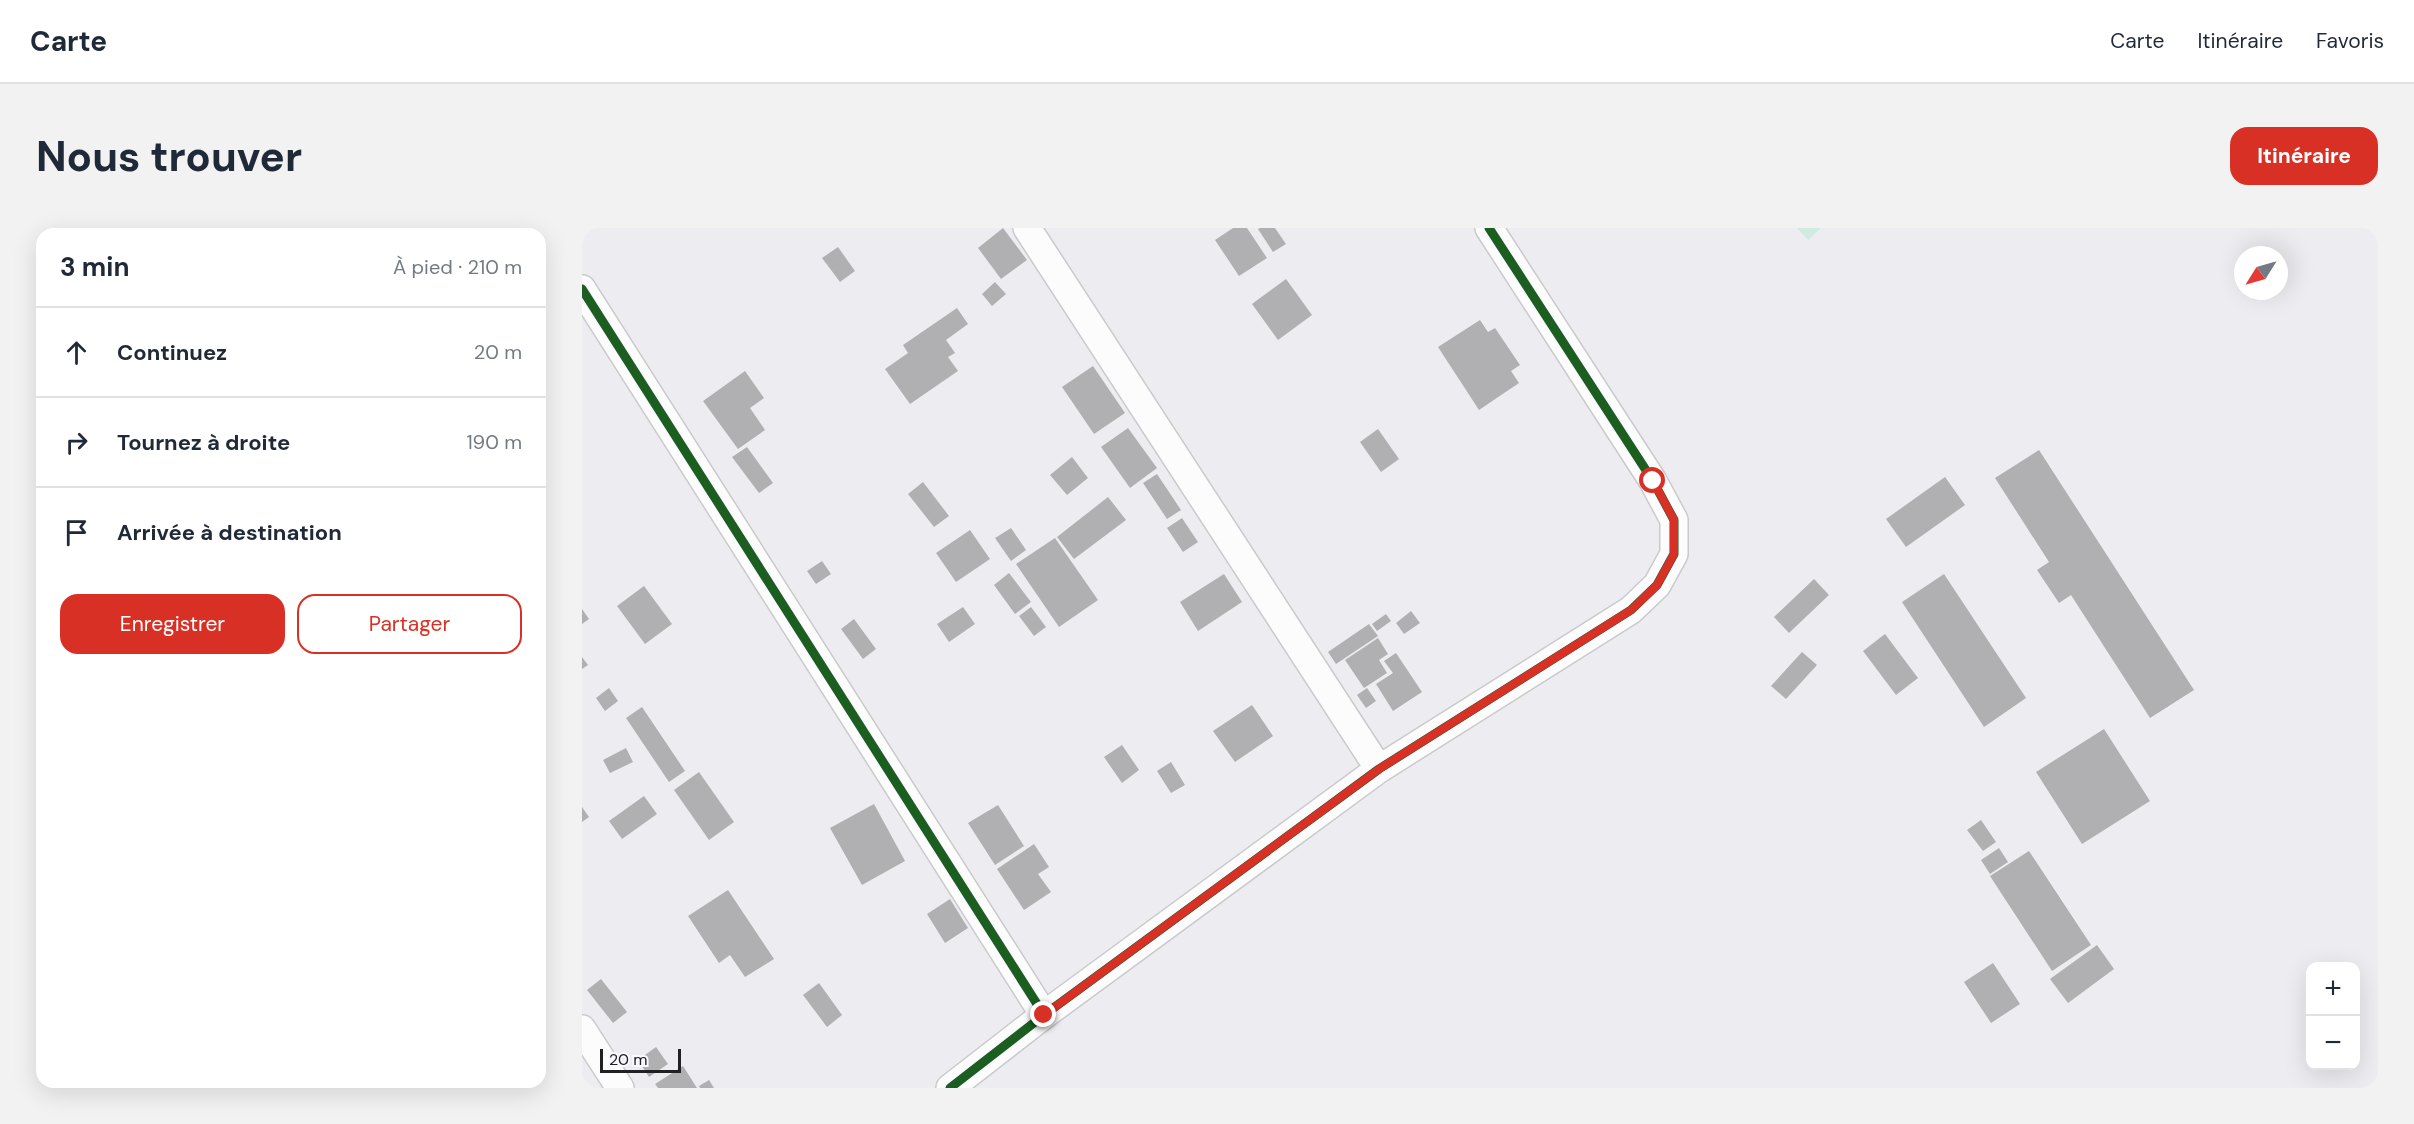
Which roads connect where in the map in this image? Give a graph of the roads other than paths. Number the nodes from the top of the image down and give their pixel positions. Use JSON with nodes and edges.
{"nodes":[{"id":1,"x":1027,"y":228,"type":"edge"},
{"id":2,"x":1489,"y":228,"type":"edge"},
{"id":3,"x":582,"y":289,"type":"edge"},
{"id":4,"x":1379,"y":769,"type":"junction"},
{"id":5,"x":1044,"y":1015,"type":"junction"},
{"id":6,"x":582,"y":1029,"type":"edge"},
{"id":7,"x":620,"y":1088,"type":"edge"},
{"id":8,"x":950,"y":1088,"type":"edge"}],
"edges":[{"from":1,"to":4,"type":"street"},
{"from":2,"to":4,"type":"street"},
{"from":3,"to":5,"type":"street"},
{"from":4,"to":5,"type":"street"},
{"from":5,"to":8,"type":"street"},
{"from":6,"to":7,"type":"street"}]}
